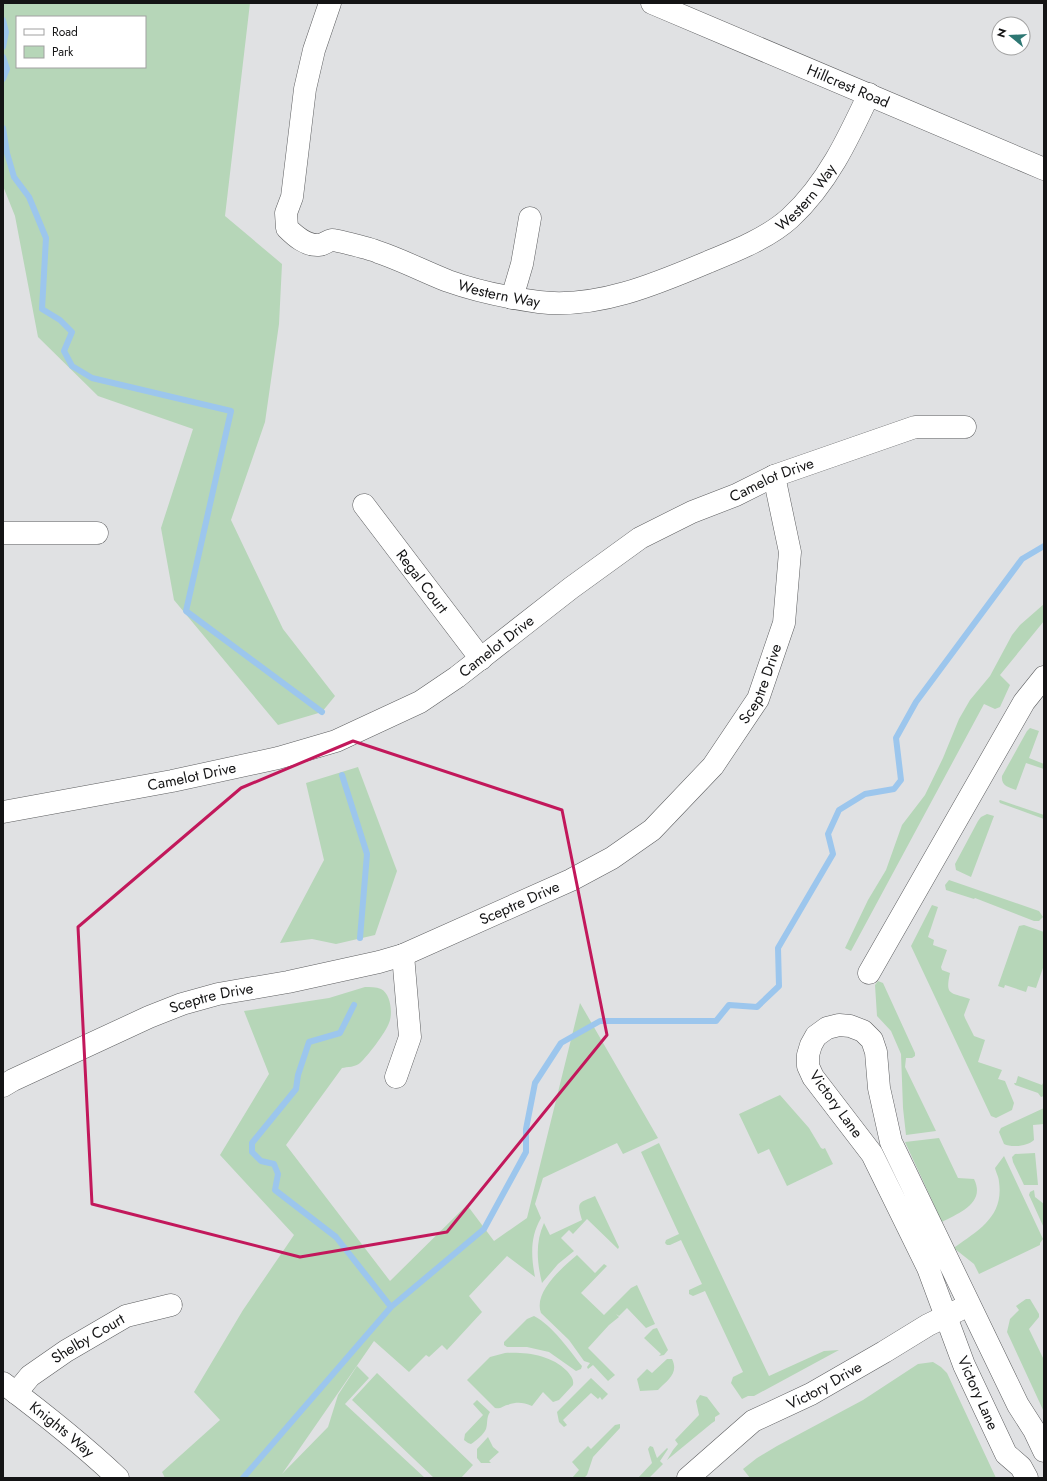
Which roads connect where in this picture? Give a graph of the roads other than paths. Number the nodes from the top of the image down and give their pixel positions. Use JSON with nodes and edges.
{"nodes":[{"id":1,"x":330,"y":3,"type":"edge"},
{"id":2,"x":652,"y":3,"type":"edge"},
{"id":3,"x":869,"y":94,"type":"junction"},
{"id":4,"x":1044,"y":169,"type":"edge"},
{"id":5,"x":530,"y":218,"type":"dead end"},
{"id":6,"x":512,"y":298,"type":"junction"},
{"id":7,"x":966,"y":427,"type":"dead end"},
{"id":8,"x":774,"y":476,"type":"junction"},
{"id":9,"x":364,"y":505,"type":"dead end"},
{"id":10,"x":3,"y":533,"type":"edge"},
{"id":11,"x":97,"y":533,"type":"dead end"},
{"id":12,"x":481,"y":659,"type":"junction"},
{"id":13,"x":1044,"y":676,"type":"edge"},
{"id":14,"x":3,"y":812,"type":"edge"},
{"id":15,"x":403,"y":955,"type":"junction"},
{"id":16,"x":869,"y":973,"type":"dead end"},
{"id":17,"x":396,"y":1077,"type":"dead end"},
{"id":18,"x":3,"y":1086,"type":"edge"},
{"id":19,"x":970,"y":1304,"type":"junction"},
{"id":20,"x":172,"y":1305,"type":"dead end"},
{"id":21,"x":946,"y":1316,"type":"junction"},
{"id":22,"x":10,"y":1388,"type":"edge"},
{"id":23,"x":1044,"y":1451,"type":"edge"},
{"id":24,"x":118,"y":1478,"type":"edge"},
{"id":25,"x":688,"y":1478,"type":"edge"},
{"id":26,"x":1027,"y":1478,"type":"edge"}],
"edges":[{"from":1,"to":6,"type":"street","name":"Western Way"},
{"from":2,"to":3,"type":"street","name":"Hillcrest Road"},
{"from":3,"to":4,"type":"street","name":"Hillcrest Road"},
{"from":3,"to":6,"type":"street","name":"Western Way"},
{"from":5,"to":6,"type":"street"},
{"from":7,"to":8,"type":"street","name":"Camelot Drive"},
{"from":8,"to":12,"type":"street","name":"Camelot Drive"},
{"from":8,"to":15,"type":"street","name":"Sceptre Drive"},
{"from":9,"to":12,"type":"street","name":"Regal Court"},
{"from":10,"to":11,"type":"street"},
{"from":12,"to":14,"type":"street","name":"Camelot Drive"},
{"from":13,"to":16,"type":"street"},
{"from":15,"to":17,"type":"street"},
{"from":15,"to":18,"type":"street","name":"Sceptre Drive"},
{"from":19,"to":21,"type":"street","name":"Victory Drive"},
{"from":19,"to":21,"type":"street","name":"Victory Lane"},
{"from":19,"to":23,"type":"street","name":"Victory Lane"},
{"from":20,"to":22,"type":"street","name":"Shelby Court"},
{"from":21,"to":25,"type":"street","name":"Victory Drive"},
{"from":21,"to":26,"type":"street","name":"Victory Lane"},
{"from":22,"to":24,"type":"street","name":"Knights Way"}]}
